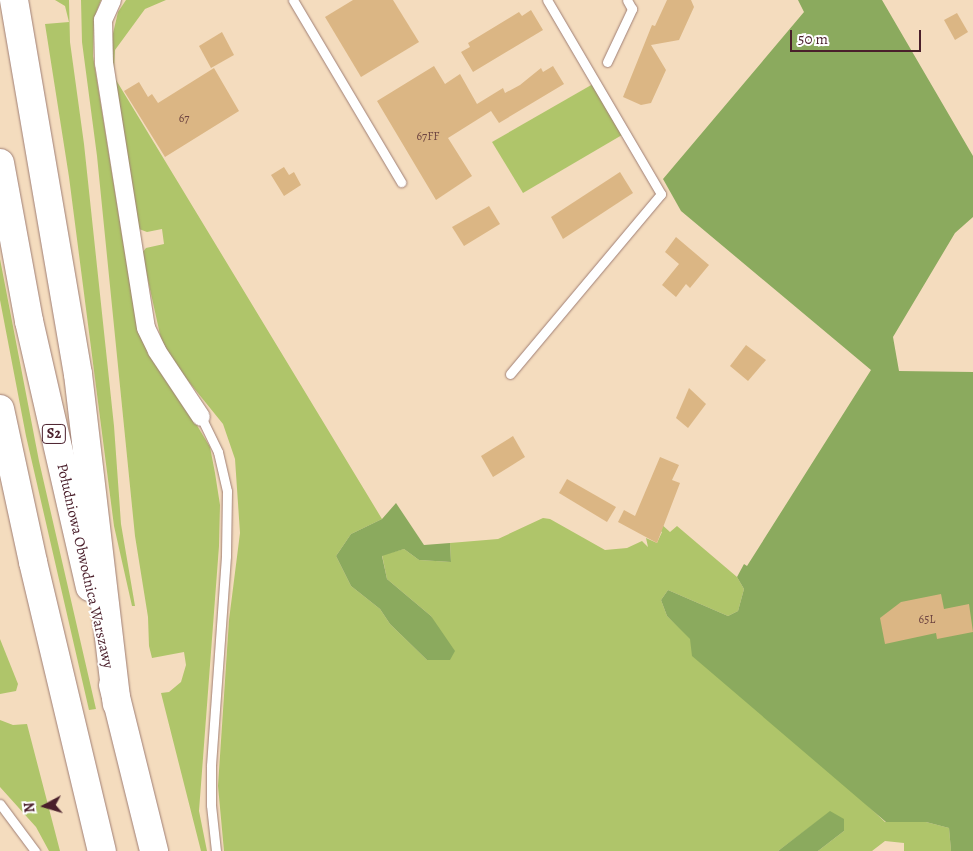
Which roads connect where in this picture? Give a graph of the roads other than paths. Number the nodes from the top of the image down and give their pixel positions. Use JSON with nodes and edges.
{"nodes":[{"id":1,"x":112,"y":0,"type":"edge"},
{"id":2,"x":292,"y":0,"type":"edge"},
{"id":3,"x":547,"y":0,"type":"edge"},
{"id":4,"x":626,"y":0,"type":"edge"},
{"id":5,"x":15,"y":6,"type":"edge"},
{"id":6,"x":607,"y":62,"type":"dead end"},
{"id":7,"x":0,"y":163,"type":"edge"},
{"id":8,"x":401,"y":182,"type":"dead end"},
{"id":9,"x":510,"y":374,"type":"dead end"},
{"id":10,"x":0,"y":409,"type":"edge"},
{"id":11,"x":202,"y":417,"type":"joint"},
{"id":12,"x":0,"y":483,"type":"edge"},
{"id":13,"x":33,"y":562,"type":"junction"},
{"id":14,"x":117,"y":704,"type":"junction"},
{"id":15,"x":0,"y":804,"type":"edge"},
{"id":16,"x":35,"y":851,"type":"edge"},
{"id":17,"x":102,"y":851,"type":"edge"},
{"id":18,"x":154,"y":851,"type":"edge"},
{"id":19,"x":216,"y":851,"type":"edge"}],
"edges":[{"from":1,"to":11,"type":"street"},
{"from":2,"to":8,"type":"lane"},
{"from":3,"to":9,"type":"lane"},
{"from":4,"to":6,"type":"lane"},
{"from":5,"to":14,"type":"highway"},
{"from":7,"to":14,"type":"highway","name":"Południowa Obwodnica Warszawy","number":"S2"},
{"from":10,"to":13,"type":"highway"},
{"from":11,"to":19,"type":"lane"},
{"from":12,"to":13,"type":"highway"},
{"from":13,"to":17,"type":"highway"},
{"from":14,"to":18,"type":"highway","number":"S2"},
{"from":15,"to":16,"type":"lane"}]}
